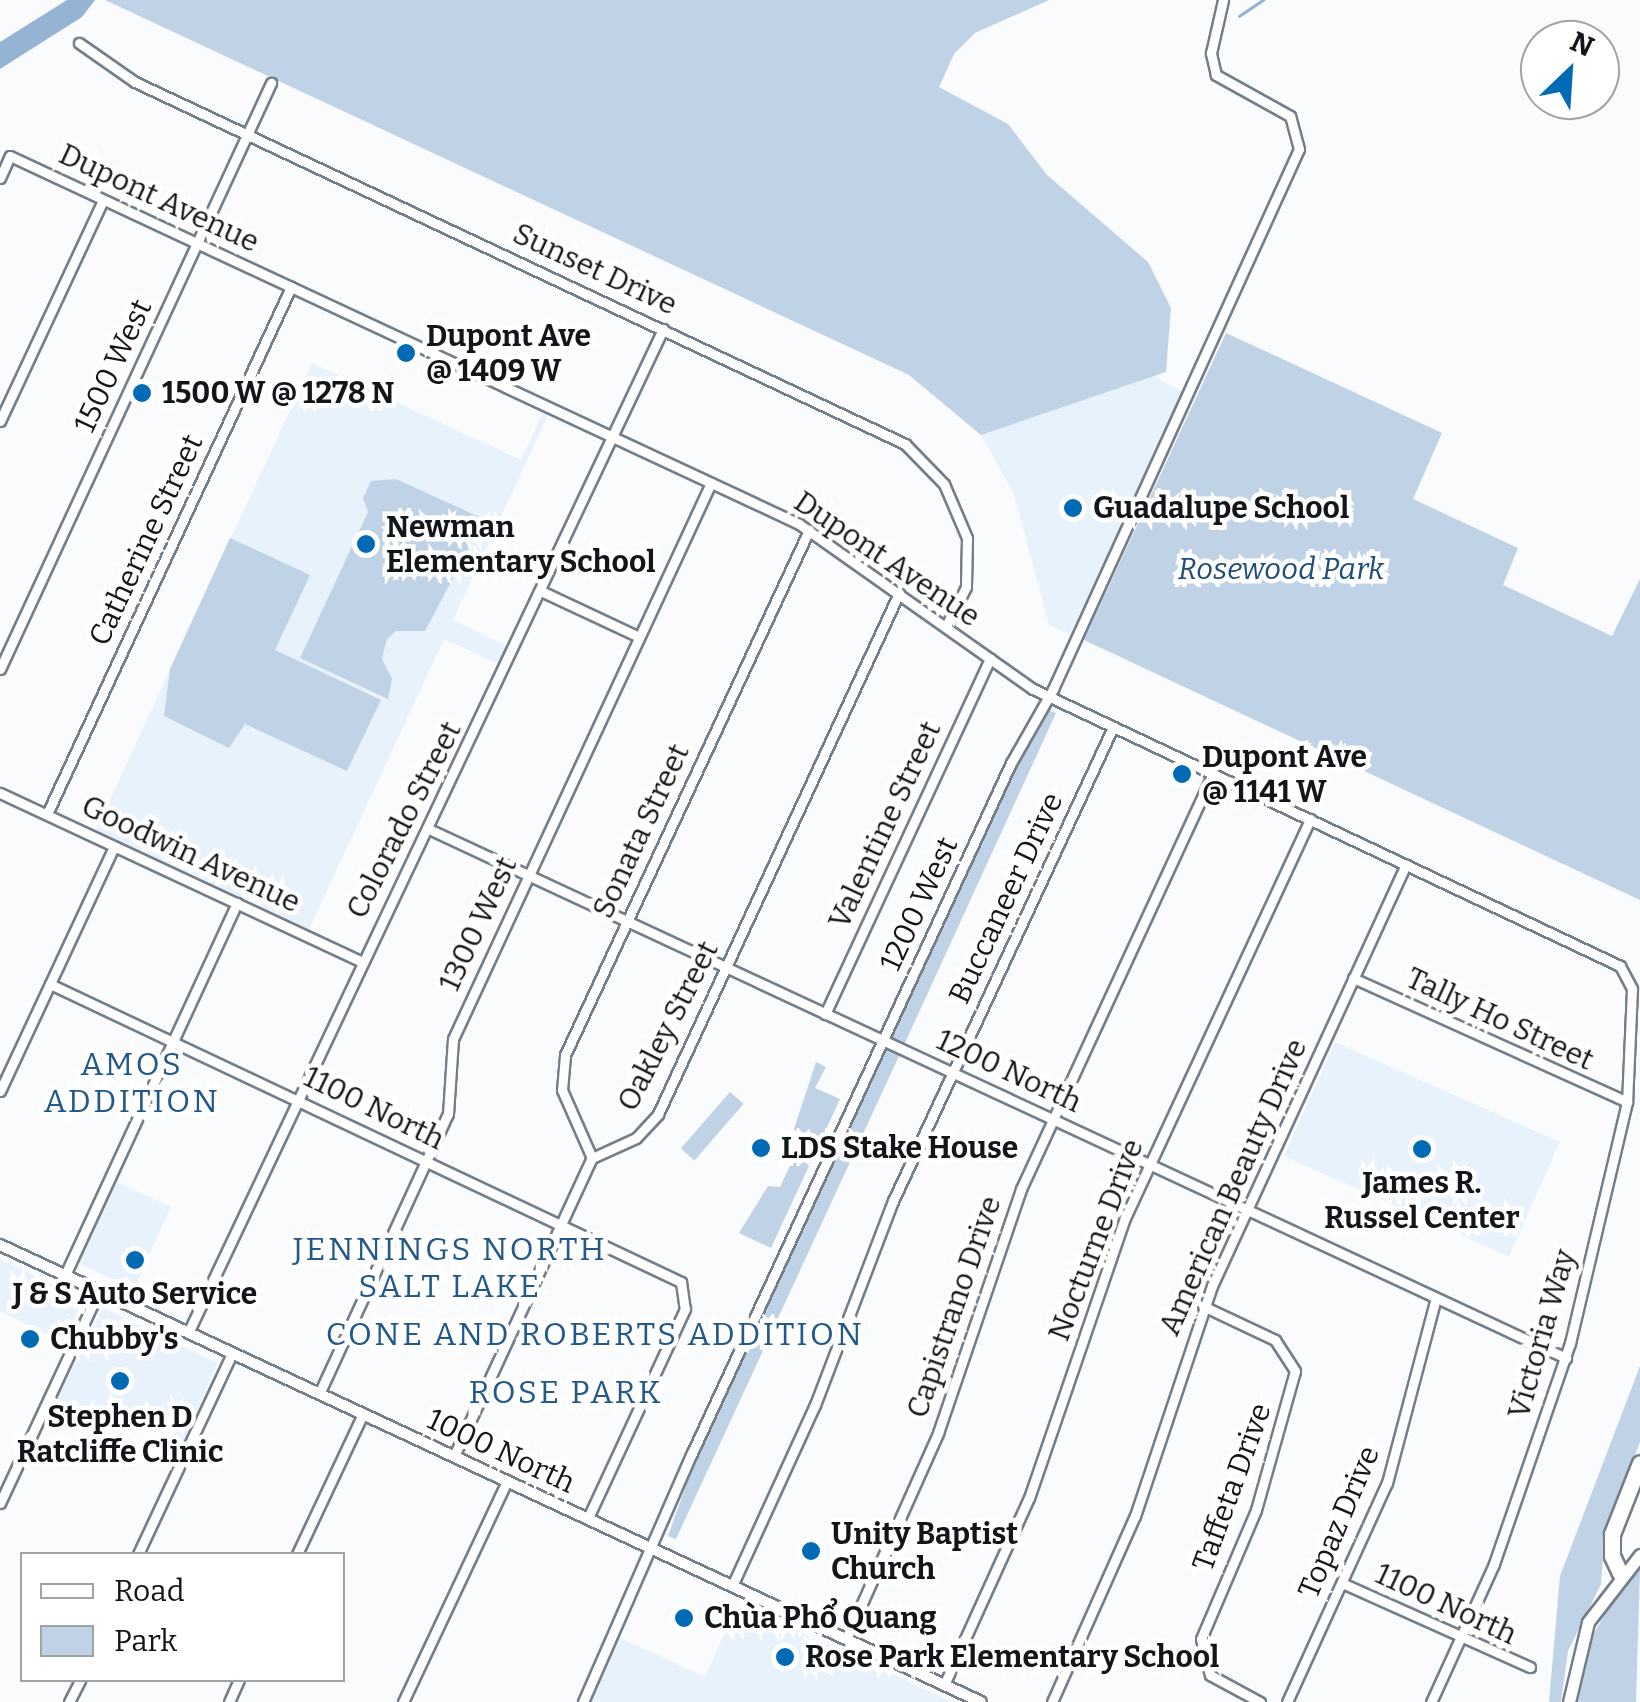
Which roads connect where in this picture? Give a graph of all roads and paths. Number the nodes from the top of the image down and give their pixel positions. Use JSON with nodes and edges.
{"nodes":[{"id":1,"x":1223,"y":0,"type":"edge"},
{"id":2,"x":79,"y":42,"type":"dead end"},
{"id":3,"x":271,"y":83,"type":"dead end"},
{"id":4,"x":248,"y":135,"type":"junction"},
{"id":5,"x":0,"y":178,"type":"edge"},
{"id":6,"x":103,"y":200,"type":"junction"},
{"id":7,"x":197,"y":244,"type":"junction"},
{"id":8,"x":291,"y":287,"type":"junction"},
{"id":9,"x":663,"y":328,"type":"junction"},
{"id":10,"x":0,"y":421,"type":"edge"},
{"id":11,"x":613,"y":437,"type":"junction"},
{"id":12,"x":710,"y":482,"type":"junction"},
{"id":13,"x":809,"y":530,"type":"junction"},
{"id":14,"x":541,"y":591,"type":"junction"},
{"id":15,"x":899,"y":593,"type":"junction"},
{"id":16,"x":946,"y":626,"type":"junction"},
{"id":17,"x":639,"y":636,"type":"junction"},
{"id":18,"x":990,"y":658,"type":"junction"},
{"id":19,"x":0,"y":669,"type":"edge"},
{"id":20,"x":1049,"y":697,"type":"junction"},
{"id":21,"x":1113,"y":726,"type":"junction"},
{"id":22,"x":1213,"y":773,"type":"junction"},
{"id":23,"x":0,"y":792,"type":"edge"},
{"id":24,"x":47,"y":814,"type":"junction"},
{"id":25,"x":1310,"y":819,"type":"junction"},
{"id":26,"x":431,"y":830,"type":"junction"},
{"id":27,"x":114,"y":846,"type":"junction"},
{"id":28,"x":1406,"y":864,"type":"junction"},
{"id":29,"x":528,"y":875,"type":"junction"},
{"id":30,"x":237,"y":903,"type":"junction"},
{"id":31,"x":627,"y":921,"type":"junction"},
{"id":32,"x":361,"y":961,"type":"junction"},
{"id":33,"x":1620,"y":966,"type":"joint"},
{"id":34,"x":726,"y":967,"type":"junction"},
{"id":35,"x":1354,"y":978,"type":"junction"},
{"id":36,"x":50,"y":984,"type":"junction"},
{"id":37,"x":826,"y":1014,"type":"junction"},
{"id":38,"x":173,"y":1041,"type":"junction"},
{"id":39,"x":884,"y":1041,"type":"junction"},
{"id":40,"x":953,"y":1073,"type":"junction"},
{"id":41,"x":0,"y":1091,"type":"edge"},
{"id":42,"x":296,"y":1100,"type":"junction"},
{"id":43,"x":1627,"y":1102,"type":"junction"},
{"id":44,"x":1052,"y":1119,"type":"junction"},
{"id":45,"x":592,"y":1158,"type":"junction"},
{"id":46,"x":426,"y":1161,"type":"junction"},
{"id":47,"x":1150,"y":1165,"type":"junction"},
{"id":48,"x":1246,"y":1209,"type":"junction"},
{"id":49,"x":562,"y":1224,"type":"junction"},
{"id":50,"x":0,"y":1245,"type":"edge"},
{"id":51,"x":64,"y":1275,"type":"junction"},
{"id":52,"x":98,"y":1291,"type":"junction"},
{"id":53,"x":1436,"y":1298,"type":"junction"},
{"id":54,"x":1203,"y":1306,"type":"junction"},
{"id":55,"x":188,"y":1332,"type":"junction"},
{"id":56,"x":232,"y":1352,"type":"junction"},
{"id":57,"x":1566,"y":1358,"type":"junction"},
{"id":58,"x":320,"y":1394,"type":"junction"},
{"id":59,"x":363,"y":1414,"type":"junction"},
{"id":60,"x":454,"y":1456,"type":"junction"},
{"id":61,"x":1640,"y":1463,"type":"edge"},
{"id":62,"x":507,"y":1481,"type":"junction"},
{"id":63,"x":0,"y":1503,"type":"edge"},
{"id":64,"x":588,"y":1518,"type":"junction"},
{"id":65,"x":654,"y":1549,"type":"junction"},
{"id":66,"x":139,"y":1552,"type":"edge"},
{"id":67,"x":298,"y":1552,"type":"edge"},
{"id":68,"x":1640,"y":1556,"type":"edge"},
{"id":69,"x":1620,"y":1573,"type":"junction"},
{"id":70,"x":1342,"y":1583,"type":"junction"},
{"id":71,"x":732,"y":1586,"type":"junction"},
{"id":72,"x":1460,"y":1638,"type":"junction"},
{"id":73,"x":846,"y":1639,"type":"junction"},
{"id":74,"x":1530,"y":1667,"type":"dead end"},
{"id":75,"x":944,"y":1685,"type":"junction"},
{"id":76,"x":230,"y":1699,"type":"edge"},
{"id":77,"x":243,"y":1702,"type":"edge"},
{"id":78,"x":404,"y":1702,"type":"edge"},
{"id":79,"x":583,"y":1702,"type":"edge"},
{"id":80,"x":981,"y":1702,"type":"edge"},
{"id":81,"x":1052,"y":1702,"type":"edge"},
{"id":82,"x":1260,"y":1702,"type":"edge"},
{"id":83,"x":1287,"y":1702,"type":"edge"},
{"id":84,"x":1431,"y":1702,"type":"edge"},
{"id":85,"x":1570,"y":1702,"type":"edge"}],
"edges":[{"from":1,"to":20,"type":"street","name":"1200 West"},
{"from":2,"to":4,"type":"street","name":"Sunset Drive"},
{"from":3,"to":4,"type":"street","name":"1500 West"},
{"from":4,"to":7,"type":"street","name":"1500 West"},
{"from":4,"to":9,"type":"street","name":"Sunset Drive"},
{"from":5,"to":6,"type":"street","name":"Dupont Avenue"},
{"from":6,"to":7,"type":"street","name":"Dupont Avenue"},
{"from":6,"to":10,"type":"street"},
{"from":7,"to":8,"type":"street","name":"Dupont Avenue"},
{"from":7,"to":19,"type":"street","name":"1500 West"},
{"from":8,"to":11,"type":"street","name":"Dupont Avenue"},
{"from":8,"to":24,"type":"street","name":"Catherine Street"},
{"from":9,"to":11,"type":"street","name":"Colorado Street"},
{"from":9,"to":16,"type":"street","name":"Sunset Drive"},
{"from":11,"to":12,"type":"street","name":"Dupont Avenue"},
{"from":11,"to":14,"type":"street","name":"Colorado Street"},
{"from":12,"to":13,"type":"street","name":"Dupont Avenue"},
{"from":12,"to":17,"type":"street","name":"1300 West"},
{"from":13,"to":15,"type":"street","name":"Dupont Avenue"},
{"from":13,"to":31,"type":"street","name":"Sonata Street"},
{"from":14,"to":17,"type":"street"},
{"from":14,"to":26,"type":"street","name":"Colorado Street"},
{"from":15,"to":16,"type":"street","name":"Dupont Avenue"},
{"from":15,"to":34,"type":"street","name":"Oakley Street"},
{"from":16,"to":18,"type":"street","name":"Dupont Avenue"},
{"from":17,"to":29,"type":"street","name":"1300 West"},
{"from":18,"to":20,"type":"street","name":"Dupont Avenue"},
{"from":18,"to":37,"type":"street","name":"Valentine Street"},
{"from":20,"to":21,"type":"street","name":"Dupont Avenue"},
{"from":20,"to":39,"type":"street","name":"1200 West"},
{"from":21,"to":22,"type":"street","name":"Dupont Avenue"},
{"from":21,"to":40,"type":"street","name":"Buccaneer Drive"},
{"from":22,"to":25,"type":"street","name":"Dupont Avenue"},
{"from":22,"to":44,"type":"street","name":"Capistrano Drive"},
{"from":23,"to":24,"type":"street","name":"Goodwin Avenue"},
{"from":24,"to":27,"type":"street","name":"Goodwin Avenue"},
{"from":25,"to":28,"type":"street","name":"Dupont Avenue"},
{"from":25,"to":47,"type":"street","name":"Nocturne Drive"},
{"from":26,"to":29,"type":"street","name":"1200 North"},
{"from":26,"to":32,"type":"street","name":"Colorado Street"},
{"from":27,"to":30,"type":"street","name":"Goodwin Avenue"},
{"from":27,"to":36,"type":"street"},
{"from":28,"to":33,"type":"street","name":"Dupont Avenue"},
{"from":28,"to":35,"type":"street","name":"American Beauty Drive"},
{"from":29,"to":31,"type":"street","name":"1200 North"},
{"from":29,"to":46,"type":"street","name":"1300 West"},
{"from":30,"to":32,"type":"street","name":"Goodwin Avenue"},
{"from":30,"to":38,"type":"street"},
{"from":31,"to":34,"type":"street","name":"1200 North"},
{"from":31,"to":45,"type":"street","name":"Sonata Street"},
{"from":32,"to":42,"type":"street","name":"Colorado Street"},
{"from":33,"to":43,"type":"street","name":"Victoria Way"},
{"from":34,"to":37,"type":"street","name":"1200 North"},
{"from":34,"to":45,"type":"street","name":"Oakley Street"},
{"from":35,"to":43,"type":"street","name":"Tally Ho Street"},
{"from":35,"to":48,"type":"street","name":"American Beauty Drive"},
{"from":36,"to":38,"type":"street","name":"1100 North"},
{"from":36,"to":41,"type":"street"},
{"from":37,"to":39,"type":"street","name":"1200 North"},
{"from":38,"to":42,"type":"street","name":"1100 North"},
{"from":38,"to":51,"type":"street"},
{"from":39,"to":40,"type":"street","name":"1200 North"},
{"from":39,"to":65,"type":"street","name":"1200 West"},
{"from":40,"to":44,"type":"street","name":"1200 North"},
{"from":40,"to":71,"type":"street","name":"Buccaneer Drive"},
{"from":42,"to":46,"type":"street","name":"1100 North"},
{"from":42,"to":55,"type":"street","name":"Colorado Street"},
{"from":43,"to":57,"type":"street","name":"Victoria Way"},
{"from":44,"to":47,"type":"street","name":"1200 North"},
{"from":44,"to":73,"type":"street","name":"Capistrano Drive"},
{"from":45,"to":49,"type":"street"},
{"from":46,"to":49,"type":"street","name":"1100 North"},
{"from":46,"to":58,"type":"street","name":"1300 West"},
{"from":47,"to":48,"type":"street","name":"1200 North"},
{"from":47,"to":75,"type":"street","name":"Nocturne Drive"},
{"from":48,"to":53,"type":"street","name":"1200 North"},
{"from":48,"to":54,"type":"street","name":"American Beauty Drive"},
{"from":49,"to":60,"type":"street"},
{"from":49,"to":64,"type":"street","name":"1100 North"},
{"from":50,"to":51,"type":"street","name":"1000 North"},
{"from":51,"to":52,"type":"street","name":"1000 North"},
{"from":52,"to":55,"type":"street","name":"1000 North"},
{"from":52,"to":63,"type":"street"},
{"from":53,"to":57,"type":"street","name":"1200 North"},
{"from":53,"to":70,"type":"street","name":"Topaz Drive"},
{"from":54,"to":81,"type":"street","name":"American Beauty Drive"},
{"from":54,"to":82,"type":"street","name":"Taffeta Drive"},
{"from":55,"to":56,"type":"street","name":"1000 North"},
{"from":56,"to":58,"type":"street","name":"1000 North"},
{"from":56,"to":66,"type":"street"},
{"from":57,"to":72,"type":"street","name":"Victoria Way"},
{"from":58,"to":59,"type":"street","name":"1000 North"},
{"from":59,"to":60,"type":"street","name":"1000 North"},
{"from":59,"to":67,"type":"street"},
{"from":60,"to":62,"type":"street","name":"1000 North"},
{"from":61,"to":69,"type":"highway"},
{"from":62,"to":64,"type":"street","name":"1000 North"},
{"from":62,"to":78,"type":"street"},
{"from":64,"to":65,"type":"street","name":"1000 North"},
{"from":65,"to":71,"type":"street","name":"1000 North"},
{"from":65,"to":79,"type":"street","name":"1200 West"},
{"from":68,"to":69,"type":"main road"},
{"from":69,"to":85,"type":"main road"},
{"from":70,"to":72,"type":"street","name":"1100 North"},
{"from":70,"to":83,"type":"street","name":"Topaz Drive"},
{"from":71,"to":73,"type":"street","name":"1000 North"},
{"from":72,"to":74,"type":"street","name":"1100 North"},
{"from":72,"to":84,"type":"street","name":"Victoria Way"},
{"from":73,"to":75,"type":"street","name":"1000 North"},
{"from":75,"to":80,"type":"street","name":"1000 North"},
{"from":76,"to":77,"type":"street"}]}
